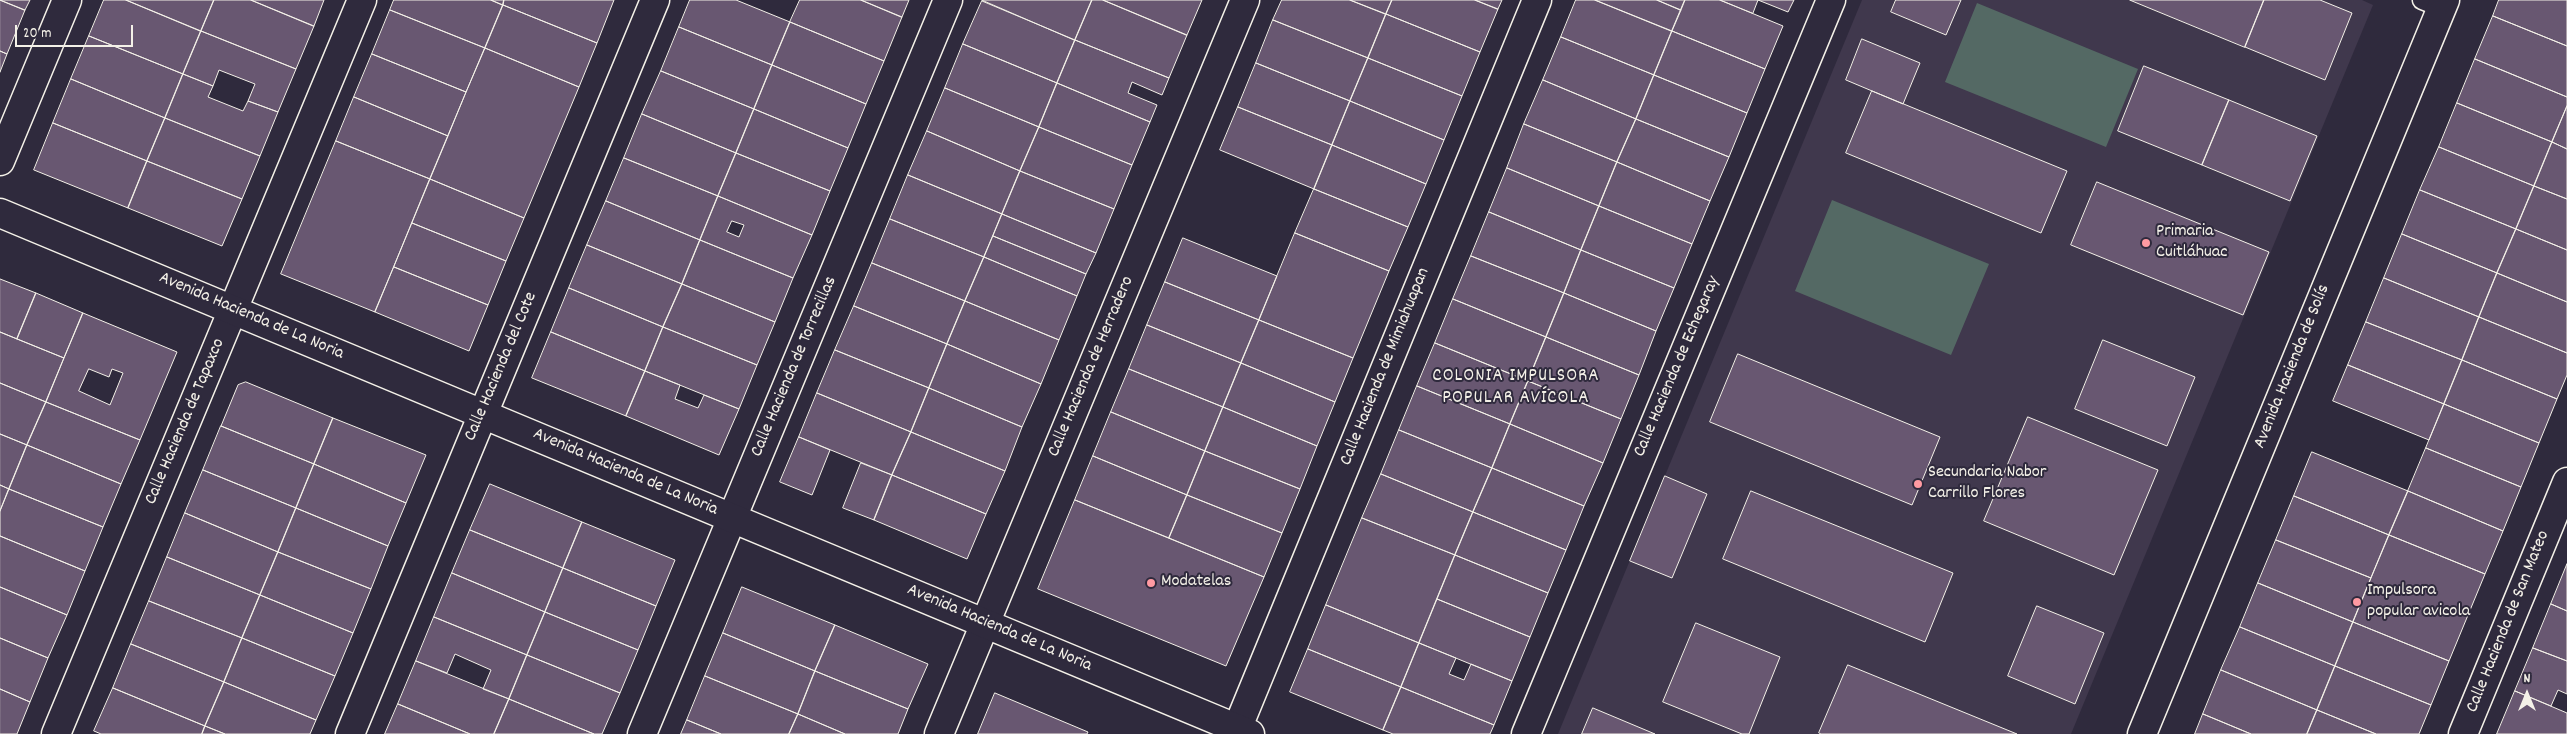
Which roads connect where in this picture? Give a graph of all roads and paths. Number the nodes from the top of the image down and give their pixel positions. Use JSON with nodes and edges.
{"nodes":[{"id":1,"x":67,"y":0,"type":"edge"},
{"id":2,"x":362,"y":0,"type":"edge"},
{"id":3,"x":655,"y":0,"type":"edge"},
{"id":4,"x":948,"y":0,"type":"edge"},
{"id":5,"x":1246,"y":0,"type":"edge"},
{"id":6,"x":1537,"y":0,"type":"edge"},
{"id":7,"x":1831,"y":0,"type":"edge"},
{"id":8,"x":2436,"y":3,"type":"edge"},
{"id":9,"x":0,"y":162,"type":"edge"},
{"id":10,"x":0,"y":213,"type":"edge"},
{"id":11,"x":233,"y":310,"type":"junction"},
{"id":12,"x":482,"y":414,"type":"junction"},
{"id":13,"x":2567,"y":482,"type":"edge"},
{"id":14,"x":732,"y":518,"type":"junction"},
{"id":15,"x":985,"y":624,"type":"junction"},
{"id":16,"x":1240,"y":732,"type":"edge"},
{"id":17,"x":56,"y":734,"type":"edge"},
{"id":18,"x":350,"y":734,"type":"edge"},
{"id":19,"x":642,"y":734,"type":"edge"},
{"id":20,"x":940,"y":734,"type":"edge"},
{"id":21,"x":1526,"y":734,"type":"edge"},
{"id":22,"x":2142,"y":734,"type":"edge"},
{"id":23,"x":2463,"y":734,"type":"edge"}],
"edges":[{"from":1,"to":9,"type":"street"},
{"from":2,"to":11,"type":"street","name":"Calle Hacienda de Tapaxco"},
{"from":3,"to":12,"type":"street","name":"Calle Hacienda del Cote"},
{"from":4,"to":14,"type":"street","name":"Calle Hacienda de Torrecillas"},
{"from":5,"to":15,"type":"street","name":"Calle Hacienda de Herradero"},
{"from":6,"to":16,"type":"street","name":"Calle Hacienda de Mimiahuapan"},
{"from":7,"to":21,"type":"street","name":"Calle Hacienda de Echegaray"},
{"from":8,"to":22,"type":"street","name":"Avenida Hacienda de Solís"},
{"from":10,"to":11,"type":"street","name":"Avenida Hacienda de La Noria"},
{"from":11,"to":12,"type":"street","name":"Avenida Hacienda de La Noria"},
{"from":11,"to":17,"type":"street","name":"Calle Hacienda de Tapaxco"},
{"from":12,"to":14,"type":"street","name":"Avenida Hacienda de La Noria"},
{"from":12,"to":18,"type":"street","name":"Calle Hacienda del Cote"},
{"from":13,"to":23,"type":"street","name":"Calle Hacienda de San Mateo"},
{"from":14,"to":15,"type":"street","name":"Avenida Hacienda de La Noria"},
{"from":14,"to":19,"type":"street","name":"Calle Hacienda de Torrecillas"},
{"from":15,"to":16,"type":"street","name":"Avenida Hacienda de La Noria"},
{"from":15,"to":20,"type":"street","name":"Calle Hacienda de Herradero"}]}
